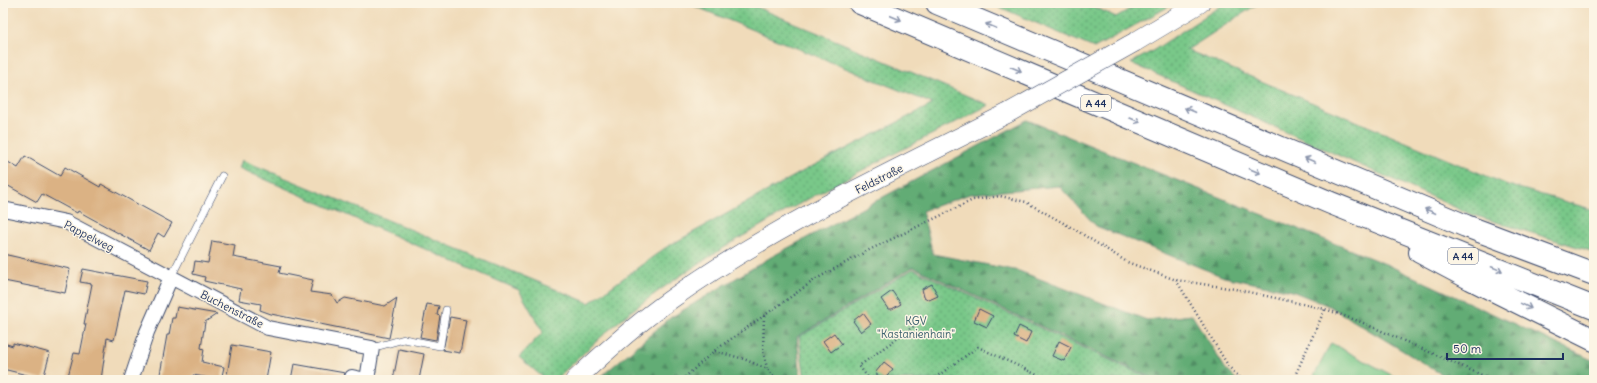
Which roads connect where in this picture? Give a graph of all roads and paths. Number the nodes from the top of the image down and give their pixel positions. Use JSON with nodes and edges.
{"nodes":[{"id":1,"x":860,"y":3,"type":"edge"},
{"id":2,"x":937,"y":3,"type":"edge"},
{"id":3,"x":1200,"y":3,"type":"edge"},
{"id":4,"x":222,"y":176,"type":"dead end"},
{"id":5,"x":1331,"y":203,"type":"junction"},
{"id":6,"x":3,"y":209,"type":"edge"},
{"id":7,"x":1466,"y":226,"type":"junction"},
{"id":8,"x":1594,"y":261,"type":"edge"},
{"id":9,"x":1594,"y":274,"type":"edge"},
{"id":10,"x":171,"y":277,"type":"junction"},
{"id":11,"x":1176,"y":280,"type":"junction"},
{"id":12,"x":1594,"y":308,"type":"edge"},
{"id":13,"x":1325,"y":309,"type":"junction"},
{"id":14,"x":446,"y":310,"type":"dead end"},
{"id":15,"x":764,"y":315,"type":"junction"},
{"id":16,"x":915,"y":325,"type":"dead end"},
{"id":17,"x":1567,"y":326,"type":"junction"},
{"id":18,"x":1594,"y":337,"type":"edge"},
{"id":19,"x":1594,"y":340,"type":"edge"},
{"id":20,"x":372,"y":348,"type":"junction"},
{"id":21,"x":714,"y":351,"type":"junction"},
{"id":22,"x":767,"y":369,"type":"junction"},
{"id":23,"x":131,"y":380,"type":"edge"},
{"id":24,"x":352,"y":380,"type":"edge"},
{"id":25,"x":366,"y":380,"type":"edge"},
{"id":26,"x":575,"y":380,"type":"edge"},
{"id":27,"x":682,"y":380,"type":"edge"},
{"id":28,"x":777,"y":380,"type":"edge"},
{"id":29,"x":870,"y":380,"type":"edge"},
{"id":30,"x":932,"y":380,"type":"edge"},
{"id":31,"x":1048,"y":380,"type":"edge"},
{"id":32,"x":1242,"y":380,"type":"edge"},
{"id":33,"x":1293,"y":380,"type":"edge"},
{"id":34,"x":1493,"y":380,"type":"edge"}],
"edges":[{"from":1,"to":5,"type":"highway","number":"A 44","one_way":true},
{"from":7,"to":2,"type":"highway","number":"A 44","one_way":true},
{"from":3,"to":26,"type":"main road","name":"Feldstraße","bridge":true},
{"from":4,"to":10,"type":"lane"},
{"from":5,"to":12,"type":"highway","number":"A 44","one_way":true},
{"from":5,"to":17,"type":"highway","one_way":true},
{"from":6,"to":10,"type":"street","name":"Pappelweg"},
{"from":7,"to":8,"type":"highway"},
{"from":7,"to":9,"type":"highway","number":"A 44"},
{"from":10,"to":20,"type":"street","name":"Buchenstraße"},
{"from":10,"to":23,"type":"street"},
{"from":11,"to":13,"type":"path"},
{"from":11,"to":15,"type":"path"},
{"from":11,"to":32,"type":"path"},
{"from":13,"to":33,"type":"path"},
{"from":13,"to":34,"type":"path"},
{"from":14,"to":20,"type":"lane"},
{"from":15,"to":21,"type":"path"},
{"from":15,"to":22,"type":"path"},
{"from":16,"to":29,"type":"path"},
{"from":17,"to":18,"type":"highway"},
{"from":17,"to":19,"type":"highway"},
{"from":20,"to":25,"type":"street"},
{"from":21,"to":22,"type":"path"},
{"from":21,"to":27,"type":"path"},
{"from":22,"to":28,"type":"path"},
{"from":24,"to":25,"type":"street"},
{"from":30,"to":31,"type":"path"}]}
